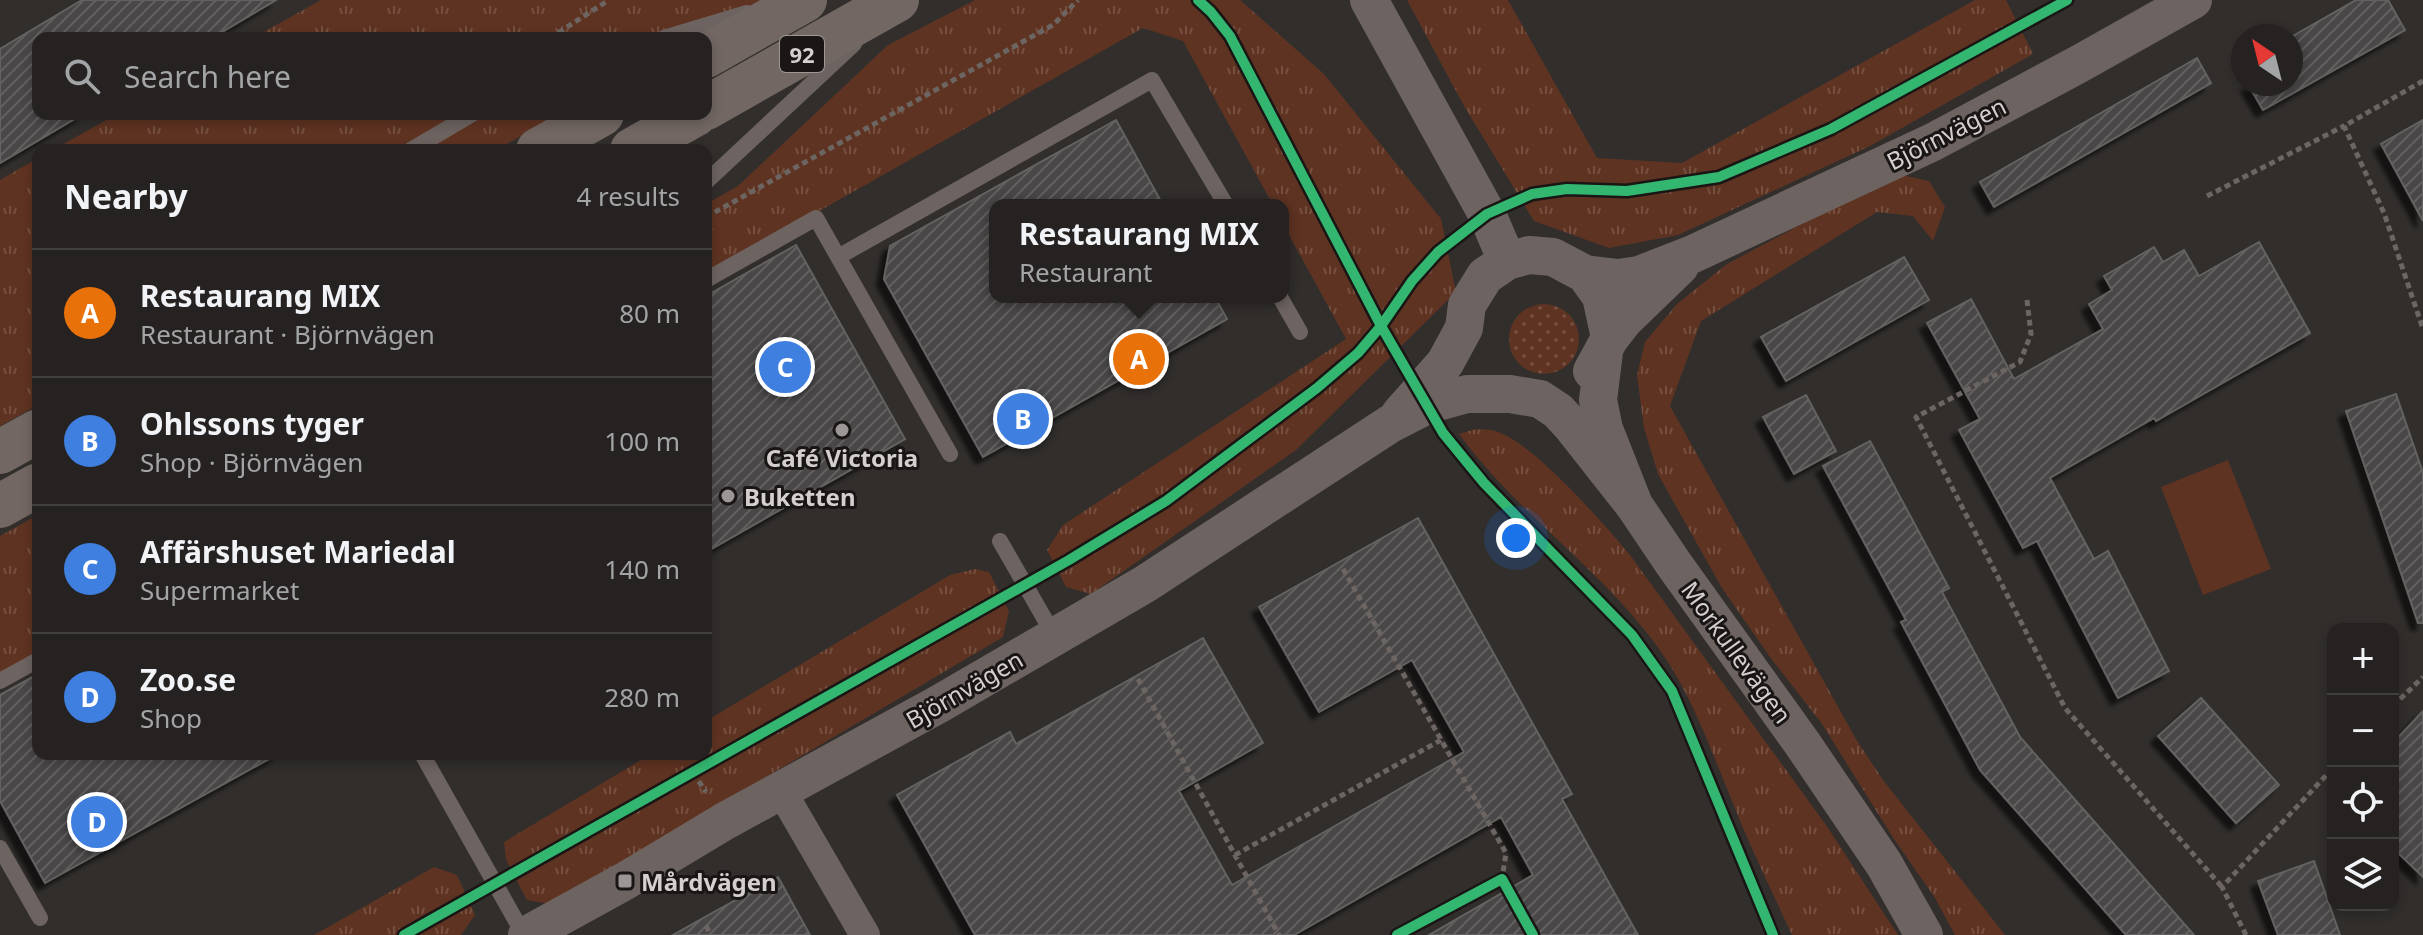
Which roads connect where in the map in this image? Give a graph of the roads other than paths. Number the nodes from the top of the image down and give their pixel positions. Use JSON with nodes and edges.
{"nodes":[{"id":1,"x":778,"y":0,"type":"edge"},
{"id":2,"x":805,"y":0,"type":"edge"},
{"id":3,"x":899,"y":0,"type":"edge"},
{"id":4,"x":1369,"y":0,"type":"edge"},
{"id":5,"x":2193,"y":0,"type":"edge"},
{"id":6,"x":683,"y":32,"type":"edge"},
{"id":7,"x":712,"y":53,"type":"edge"},
{"id":8,"x":712,"y":105,"type":"edge"},
{"id":9,"x":462,"y":120,"type":"edge"},
{"id":10,"x":591,"y":120,"type":"edge"},
{"id":11,"x":685,"y":120,"type":"edge"},
{"id":12,"x":421,"y":144,"type":"edge"},
{"id":13,"x":549,"y":144,"type":"edge"},
{"id":14,"x":643,"y":144,"type":"edge"},
{"id":15,"x":712,"y":176,"type":"edge"},
{"id":16,"x":1222,"y":199,"type":"edge"},
{"id":17,"x":1693,"y":254,"type":"junction"},
{"id":18,"x":838,"y":257,"type":"junction"},
{"id":19,"x":1507,"y":261,"type":"junction"},
{"id":20,"x":1585,"y":274,"type":"junction"},
{"id":21,"x":712,"y":277,"type":"edge"},
{"id":22,"x":1283,"y":303,"type":"edge"},
{"id":23,"x":1464,"y":328,"type":"junction"},
{"id":24,"x":1300,"y":332,"type":"dead end"},
{"id":25,"x":1607,"y":345,"type":"junction"},
{"id":26,"x":1525,"y":396,"type":"junction"},
{"id":27,"x":1390,"y":424,"type":"junction"},
{"id":28,"x":32,"y":434,"type":"edge"},
{"id":29,"x":0,"y":452,"type":"edge"},
{"id":30,"x":950,"y":454,"type":"dead end"},
{"id":31,"x":32,"y":488,"type":"edge"},
{"id":32,"x":1634,"y":505,"type":"junction"},
{"id":33,"x":0,"y":506,"type":"edge"},
{"id":34,"x":1000,"y":541,"type":"dead end"},
{"id":35,"x":1055,"y":637,"type":"junction"},
{"id":36,"x":32,"y":663,"type":"edge"},
{"id":37,"x":0,"y":681,"type":"edge"},
{"id":38,"x":425,"y":760,"type":"edge"},
{"id":39,"x":782,"y":792,"type":"junction"},
{"id":40,"x":0,"y":848,"type":"edge"},
{"id":41,"x":40,"y":918,"type":"dead end"},
{"id":42,"x":526,"y":935,"type":"edge"},
{"id":43,"x":865,"y":935,"type":"edge"},
{"id":44,"x":1924,"y":935,"type":"edge"}],
"edges":[{"from":1,"to":6,"type":"lane"},
{"from":2,"to":7,"type":"highway","number":"92"},
{"from":3,"to":8,"type":"highway","number":"92"},
{"from":3,"to":15,"type":"lane"},
{"from":4,"to":19,"type":"street"},
{"from":5,"to":17,"type":"street","name":"Björnvägen"},
{"from":9,"to":12,"type":"lane"},
{"from":10,"to":13,"type":"highway"},
{"from":11,"to":14,"type":"highway"},
{"from":16,"to":18,"type":"lane"},
{"from":17,"to":20,"type":"street","name":"Björnvägen"},
{"from":17,"to":25,"type":"street","name":"Björnvägen"},
{"from":18,"to":21,"type":"lane"},
{"from":18,"to":30,"type":"lane"},
{"from":19,"to":20,"type":"street","name":"Björnvägen"},
{"from":19,"to":23,"type":"street","name":"Björnvägen"},
{"from":20,"to":25,"type":"street"},
{"from":22,"to":24,"type":"lane"},
{"from":23,"to":26,"type":"street"},
{"from":23,"to":27,"type":"street","name":"Björnvägen"},
{"from":25,"to":26,"type":"street","name":"Björnvägen"},
{"from":25,"to":32,"type":"street","name":"Morkullevägen"},
{"from":26,"to":27,"type":"street","name":"Björnvägen"},
{"from":26,"to":32,"type":"street"},
{"from":27,"to":35,"type":"street","name":"Björnvägen"},
{"from":28,"to":29,"type":"highway"},
{"from":31,"to":33,"type":"highway"},
{"from":32,"to":44,"type":"street","name":"Morkullevägen"},
{"from":34,"to":35,"type":"lane"},
{"from":35,"to":39,"type":"street","name":"Björnvägen"},
{"from":36,"to":37,"type":"lane"},
{"from":38,"to":42,"type":"lane"},
{"from":39,"to":42,"type":"street","name":"Björnvägen"},
{"from":39,"to":43,"type":"street"},
{"from":40,"to":41,"type":"lane"}]}
